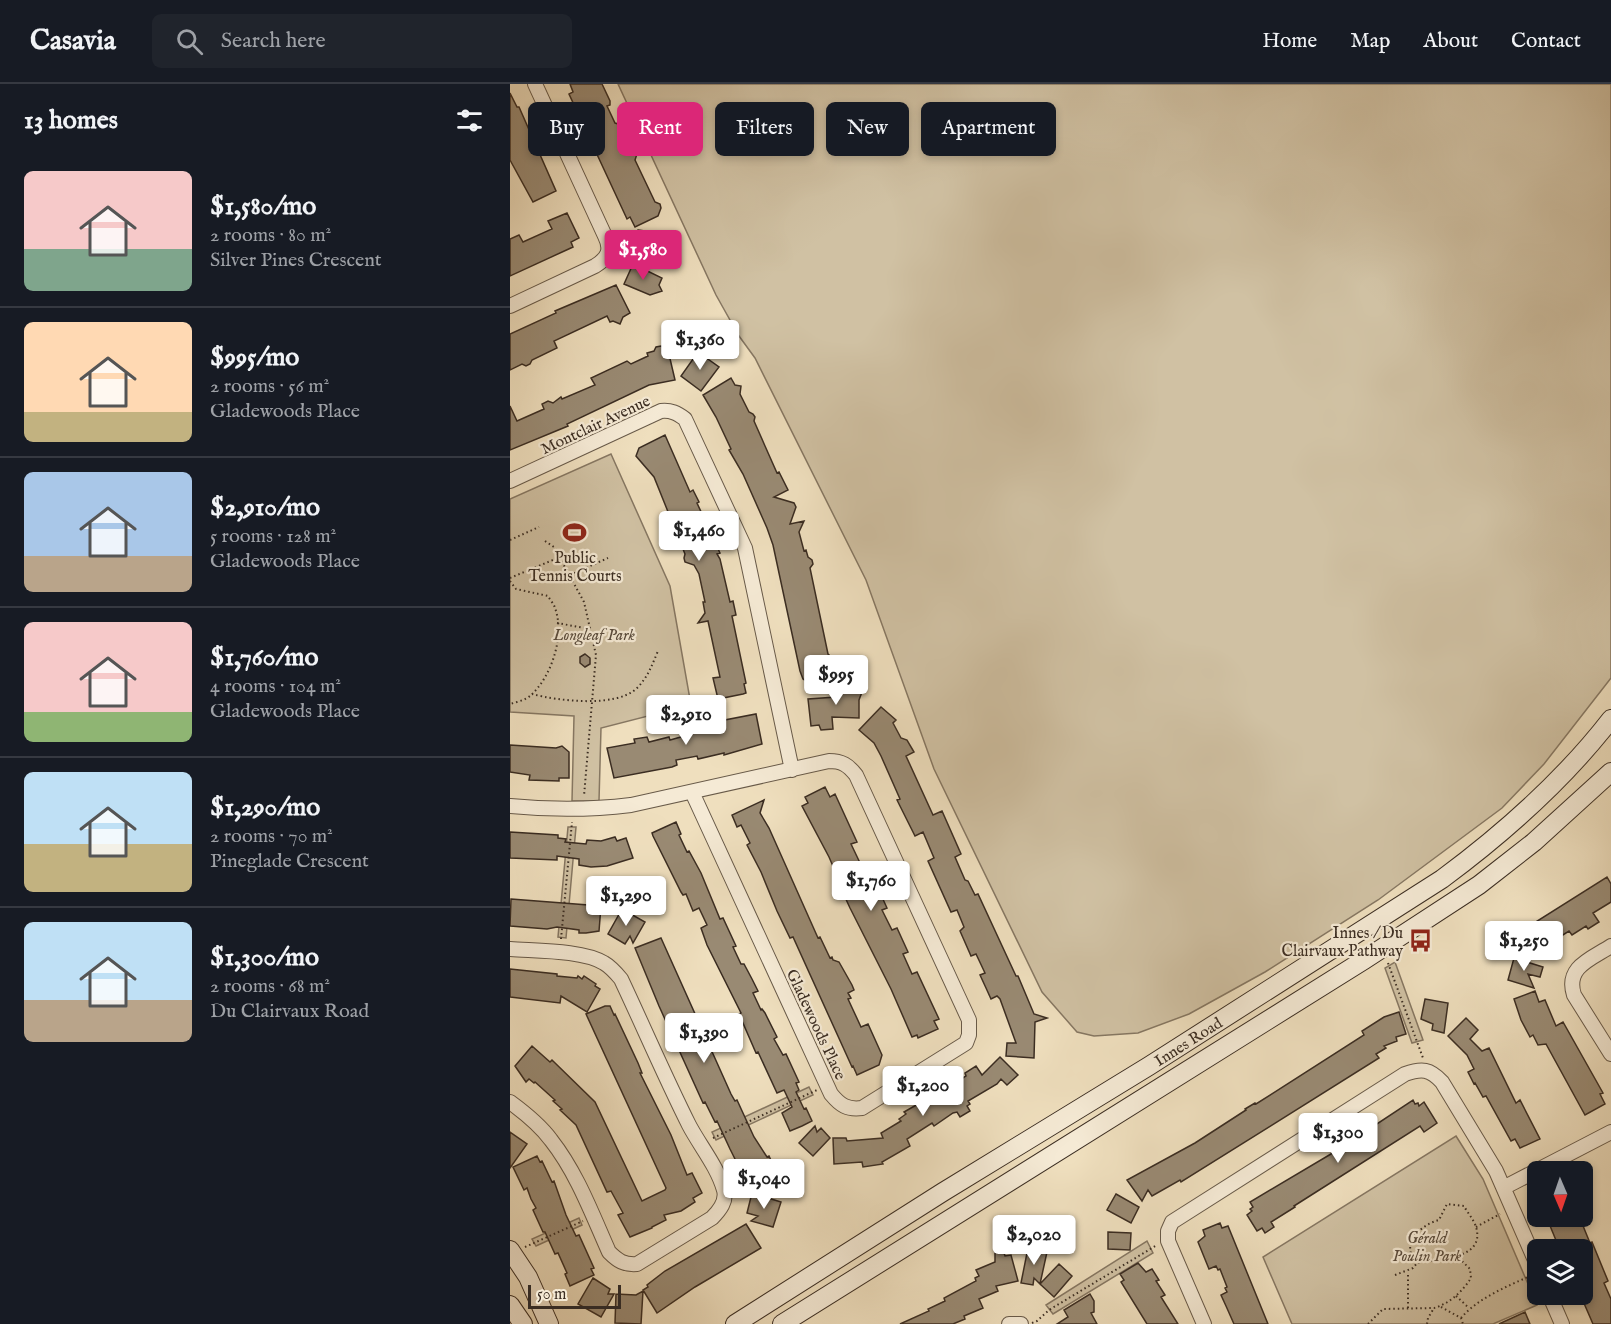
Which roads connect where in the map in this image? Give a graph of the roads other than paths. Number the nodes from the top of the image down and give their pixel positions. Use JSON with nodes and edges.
{"nodes":[{"id":1,"x":535,"y":84,"type":"edge"},
{"id":2,"x":510,"y":306,"type":"edge"},
{"id":3,"x":510,"y":481,"type":"edge"},
{"id":4,"x":1611,"y":719,"type":"edge"},
{"id":5,"x":792,"y":770,"type":"junction"},
{"id":6,"x":1611,"y":772,"type":"edge"},
{"id":7,"x":692,"y":792,"type":"junction"},
{"id":8,"x":510,"y":806,"type":"edge"},
{"id":9,"x":1611,"y":946,"type":"edge"},
{"id":10,"x":510,"y":949,"type":"edge"},
{"id":11,"x":1611,"y":1054,"type":"edge"},
{"id":12,"x":510,"y":1102,"type":"edge"},
{"id":13,"x":1611,"y":1132,"type":"edge"},
{"id":14,"x":1504,"y":1187,"type":"junction"},
{"id":15,"x":1527,"y":1241,"type":"edge"},
{"id":16,"x":511,"y":1251,"type":"edge"},
{"id":17,"x":510,"y":1305,"type":"edge"},
{"id":18,"x":1554,"y":1305,"type":"edge"},
{"id":19,"x":523,"y":1324,"type":"edge"},
{"id":20,"x":549,"y":1324,"type":"edge"},
{"id":21,"x":735,"y":1324,"type":"edge"},
{"id":22,"x":782,"y":1324,"type":"edge"},
{"id":23,"x":1009,"y":1324,"type":"edge"},
{"id":24,"x":1021,"y":1324,"type":"edge"},
{"id":25,"x":1204,"y":1324,"type":"edge"},
{"id":26,"x":1562,"y":1324,"type":"edge"}],
"edges":[{"from":1,"to":2,"type":"street"},
{"from":3,"to":5,"type":"street","name":"Montclair Avenue"},
{"from":4,"to":21,"type":"main road","name":"Innes Road"},
{"from":5,"to":7,"type":"street","name":"Gladewoods Place"},
{"from":5,"to":7,"type":"street","name":"Gladewoods Place"},
{"from":6,"to":22,"type":"main road","name":"Innes Road"},
{"from":7,"to":8,"type":"street","name":"Gladewoods Place"},
{"from":9,"to":11,"type":"street"},
{"from":10,"to":12,"type":"street"},
{"from":13,"to":14,"type":"street"},
{"from":14,"to":15,"type":"street"},
{"from":14,"to":25,"type":"street"},
{"from":16,"to":20,"type":"main road"},
{"from":17,"to":19,"type":"main road"},
{"from":18,"to":26,"type":"street"},
{"from":23,"to":24,"type":"street"}]}
